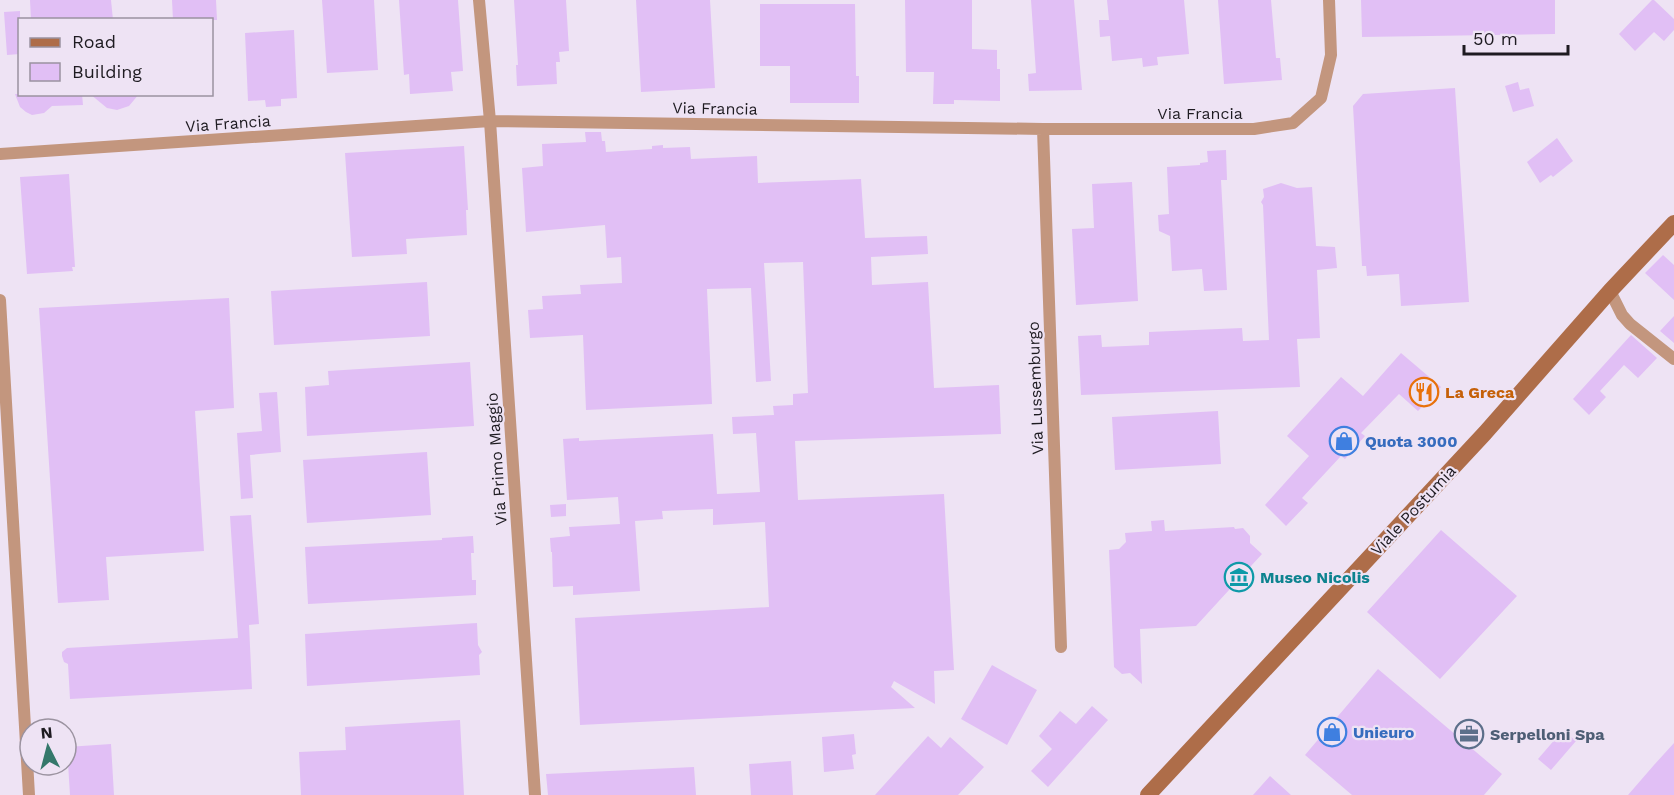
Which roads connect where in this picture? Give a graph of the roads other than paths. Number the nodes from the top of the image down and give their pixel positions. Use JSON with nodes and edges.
{"nodes":[{"id":1,"x":479,"y":0,"type":"edge"},
{"id":2,"x":1329,"y":0,"type":"edge"},
{"id":3,"x":490,"y":121,"type":"junction"},
{"id":4,"x":1043,"y":129,"type":"junction"},
{"id":5,"x":0,"y":154,"type":"edge"},
{"id":6,"x":1674,"y":223,"type":"edge"},
{"id":7,"x":1610,"y":291,"type":"junction"},
{"id":8,"x":0,"y":300,"type":"edge"},
{"id":9,"x":1674,"y":359,"type":"edge"},
{"id":10,"x":1061,"y":647,"type":"dead end"},
{"id":11,"x":29,"y":795,"type":"edge"},
{"id":12,"x":535,"y":795,"type":"edge"},
{"id":13,"x":1148,"y":795,"type":"edge"}],
"edges":[{"from":1,"to":3,"type":"street","name":"Via Primo Maggio"},
{"from":2,"to":4,"type":"street","name":"Via Francia"},
{"from":3,"to":4,"type":"street","name":"Via Francia"},
{"from":3,"to":5,"type":"street","name":"Via Francia"},
{"from":3,"to":12,"type":"street","name":"Via Primo Maggio"},
{"from":4,"to":10,"type":"street","name":"Via Lussemburgo"},
{"from":6,"to":7,"type":"main road","name":"Viale Postumia"},
{"from":7,"to":9,"type":"street"},
{"from":7,"to":13,"type":"main road","name":"Viale Postumia"},
{"from":8,"to":11,"type":"street"}]}
